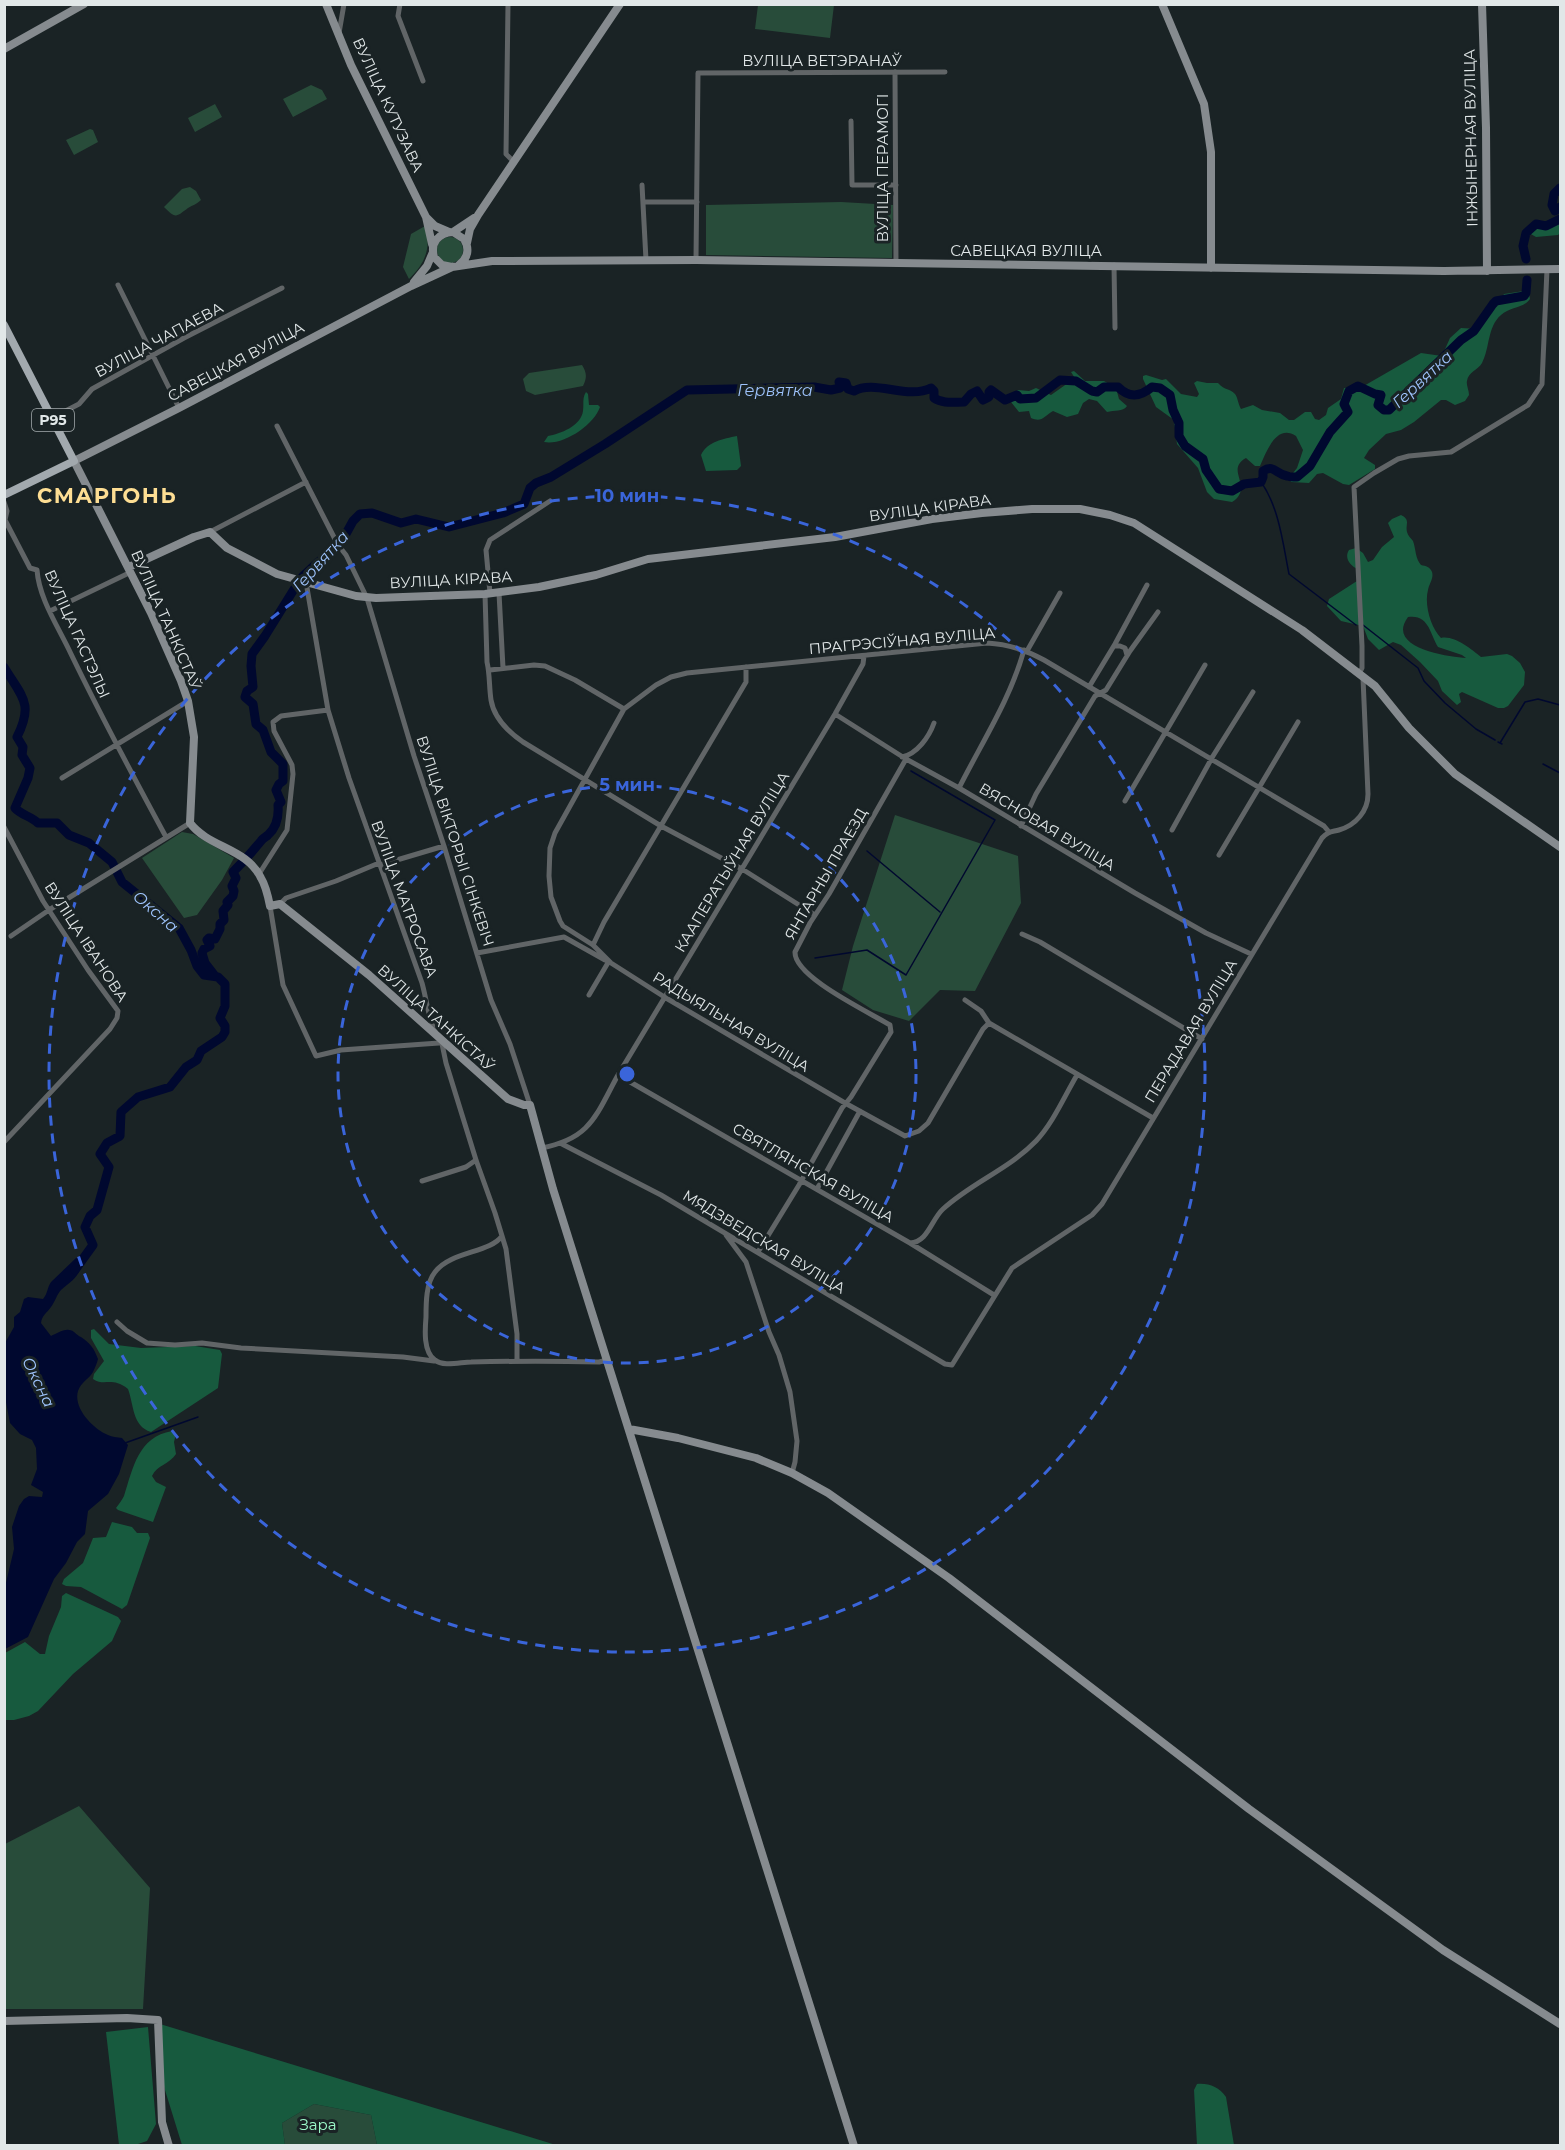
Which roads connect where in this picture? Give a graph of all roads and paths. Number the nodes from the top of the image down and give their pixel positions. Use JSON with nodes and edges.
{"nodes":[{"id":1,"x":84,"y":4,"type":"edge"},
{"id":2,"x":326,"y":4,"type":"edge"},
{"id":3,"x":344,"y":4,"type":"edge"},
{"id":4,"x":400,"y":4,"type":"edge"},
{"id":5,"x":508,"y":4,"type":"edge"},
{"id":6,"x":620,"y":4,"type":"edge"},
{"id":7,"x":1162,"y":4,"type":"edge"},
{"id":8,"x":1482,"y":4,"type":"edge"},
{"id":9,"x":339,"y":33,"type":"junction"},
{"id":10,"x":4,"y":49,"type":"edge"},
{"id":11,"x":895,"y":72,"type":"junction"},
{"id":12,"x":945,"y":72,"type":"dead end"},
{"id":13,"x":423,"y":81,"type":"dead end"},
{"id":14,"x":851,"y":121,"type":"dead end"},
{"id":15,"x":514,"y":162,"type":"junction"},
{"id":16,"x":642,"y":185,"type":"dead end"},
{"id":17,"x":896,"y":185,"type":"junction"},
{"id":18,"x":643,"y":202,"type":"junction"},
{"id":19,"x":697,"y":202,"type":"junction"},
{"id":20,"x":478,"y":215,"type":"junction"},
{"id":21,"x":426,"y":217,"type":"junction"},
{"id":22,"x":451,"y":232,"type":"junction"},
{"id":23,"x":472,"y":249,"type":"junction"},
{"id":24,"x":433,"y":250,"type":"junction"},
{"id":25,"x":646,"y":260,"type":"junction"},
{"id":26,"x":696,"y":260,"type":"junction"},
{"id":27,"x":492,"y":261,"type":"junction"},
{"id":28,"x":896,"y":264,"type":"junction"},
{"id":29,"x":1114,"y":265,"type":"junction"},
{"id":30,"x":456,"y":266,"type":"junction"},
{"id":31,"x":1211,"y":268,"type":"junction"},
{"id":32,"x":1560,"y":268,"type":"edge"},
{"id":33,"x":1547,"y":269,"type":"junction"},
{"id":34,"x":1487,"y":271,"type":"junction"},
{"id":35,"x":118,"y":285,"type":"dead end"},
{"id":36,"x":411,"y":286,"type":"junction"},
{"id":37,"x":282,"y":288,"type":"dead end"},
{"id":38,"x":4,"y":326,"type":"edge"},
{"id":39,"x":1114,"y":328,"type":"dead end"},
{"id":40,"x":153,"y":356,"type":"junction"},
{"id":41,"x":179,"y":408,"type":"junction"},
{"id":42,"x":52,"y":418,"type":"junction"},
{"id":43,"x":277,"y":426,"type":"dead end"},
{"id":44,"x":74,"y":461,"type":"junction"},
{"id":45,"x":306,"y":482,"type":"junction"},
{"id":46,"x":4,"y":495,"type":"edge"},
{"id":47,"x":550,"y":501,"type":"dead end"},
{"id":48,"x":4,"y":502,"type":"edge"},
{"id":49,"x":210,"y":532,"type":"junction"},
{"id":50,"x":130,"y":569,"type":"junction"},
{"id":51,"x":302,"y":581,"type":"junction"},
{"id":52,"x":1147,"y":585,"type":"dead end"},
{"id":53,"x":499,"y":592,"type":"junction"},
{"id":54,"x":1060,"y":593,"type":"dead end"},
{"id":55,"x":488,"y":594,"type":"junction"},
{"id":56,"x":367,"y":598,"type":"junction"},
{"id":57,"x":50,"y":611,"type":"junction"},
{"id":58,"x":1158,"y":612,"type":"dead end"},
{"id":59,"x":1114,"y":646,"type":"junction"},
{"id":60,"x":1025,"y":651,"type":"junction"},
{"id":61,"x":1127,"y":655,"type":"junction"},
{"id":62,"x":864,"y":656,"type":"junction"},
{"id":63,"x":1205,"y":665,"type":"dead end"},
{"id":64,"x":746,"y":667,"type":"junction"},
{"id":65,"x":503,"y":668,"type":"junction"},
{"id":66,"x":490,"y":670,"type":"junction"},
{"id":67,"x":1361,"y":676,"type":"junction"},
{"id":68,"x":1089,"y":687,"type":"junction"},
{"id":69,"x":1253,"y":692,"type":"dead end"},
{"id":70,"x":1100,"y":694,"type":"junction"},
{"id":71,"x":188,"y":701,"type":"junction"},
{"id":72,"x":624,"y":709,"type":"junction"},
{"id":73,"x":328,"y":710,"type":"junction"},
{"id":74,"x":835,"y":714,"type":"junction"},
{"id":75,"x":1298,"y":722,"type":"dead end"},
{"id":76,"x":934,"y":723,"type":"dead end"},
{"id":77,"x":1166,"y":732,"type":"junction"},
{"id":78,"x":116,"y":746,"type":"junction"},
{"id":79,"x":904,"y":758,"type":"junction"},
{"id":80,"x":1212,"y":759,"type":"junction"},
{"id":81,"x":62,"y":778,"type":"dead end"},
{"id":82,"x":585,"y":779,"type":"junction"},
{"id":83,"x":959,"y":788,"type":"junction"},
{"id":84,"x":1258,"y":788,"type":"junction"},
{"id":85,"x":1125,"y":801,"type":"dead end"},
{"id":86,"x":190,"y":823,"type":"junction"},
{"id":87,"x":661,"y":826,"type":"junction"},
{"id":88,"x":1021,"y":826,"type":"junction"},
{"id":89,"x":4,"y":827,"type":"edge"},
{"id":90,"x":1172,"y":830,"type":"dead end"},
{"id":91,"x":1329,"y":831,"type":"junction"},
{"id":92,"x":166,"y":837,"type":"junction"},
{"id":93,"x":444,"y":846,"type":"junction"},
{"id":94,"x":1560,"y":847,"type":"edge"},
{"id":95,"x":1218,"y":855,"type":"dead end"},
{"id":96,"x":379,"y":864,"type":"junction"},
{"id":97,"x":742,"y":869,"type":"junction"},
{"id":98,"x":259,"y":873,"type":"junction"},
{"id":99,"x":279,"y":904,"type":"junction"},
{"id":100,"x":270,"y":906,"type":"junction"},
{"id":101,"x":49,"y":910,"type":"junction"},
{"id":102,"x":815,"y":915,"type":"junction"},
{"id":103,"x":560,"y":921,"type":"junction"},
{"id":104,"x":1022,"y":934,"type":"dead end"},
{"id":105,"x":11,"y":936,"type":"dead end"},
{"id":106,"x":564,"y":938,"type":"junction"},
{"id":107,"x":592,"y":944,"type":"junction"},
{"id":108,"x":581,"y":946,"type":"junction"},
{"id":109,"x":477,"y":953,"type":"junction"},
{"id":110,"x":1251,"y":954,"type":"junction"},
{"id":111,"x":608,"y":961,"type":"junction"},
{"id":112,"x":589,"y":995,"type":"dead end"},
{"id":113,"x":666,"y":998,"type":"junction"},
{"id":114,"x":965,"y":1000,"type":"dead end"},
{"id":115,"x":989,"y":1023,"type":"junction"},
{"id":116,"x":1202,"y":1039,"type":"junction"},
{"id":117,"x":441,"y":1040,"type":"junction"},
{"id":118,"x":1077,"y":1075,"type":"junction"},
{"id":119,"x":618,"y":1076,"type":"junction"},
{"id":120,"x":845,"y":1103,"type":"junction"},
{"id":121,"x":530,"y":1105,"type":"junction"},
{"id":122,"x":860,"y":1111,"type":"junction"},
{"id":123,"x":1153,"y":1118,"type":"junction"},
{"id":124,"x":4,"y":1142,"type":"edge"},
{"id":125,"x":560,"y":1143,"type":"junction"},
{"id":126,"x":542,"y":1148,"type":"junction"},
{"id":127,"x":476,"y":1160,"type":"junction"},
{"id":128,"x":802,"y":1180,"type":"junction"},
{"id":129,"x":422,"y":1181,"type":"dead end"},
{"id":130,"x":817,"y":1189,"type":"junction"},
{"id":131,"x":725,"y":1233,"type":"junction"},
{"id":132,"x":502,"y":1236,"type":"junction"},
{"id":133,"x":924,"y":1237,"type":"junction"},
{"id":134,"x":910,"y":1243,"type":"junction"},
{"id":135,"x":758,"y":1252,"type":"junction"},
{"id":136,"x":927,"y":1254,"type":"junction"},
{"id":137,"x":994,"y":1295,"type":"junction"},
{"id":138,"x":117,"y":1322,"type":"dead end"},
{"id":139,"x":434,"y":1359,"type":"junction"},
{"id":140,"x":516,"y":1360,"type":"junction"},
{"id":141,"x":607,"y":1360,"type":"junction"},
{"id":142,"x":952,"y":1365,"type":"joint"},
{"id":143,"x":629,"y":1429,"type":"junction"},
{"id":144,"x":792,"y":1473,"type":"junction"},
{"id":145,"x":4,"y":2021,"type":"edge"},
{"id":146,"x":1560,"y":2024,"type":"edge"},
{"id":147,"x":169,"y":2145,"type":"edge"},
{"id":148,"x":854,"y":2145,"type":"edge"}],
"edges":[{"from":1,"to":10,"type":"street"},
{"from":2,"to":9,"type":"street","name":"ВУЛІЦА КУТУЗАВА"},
{"from":3,"to":9,"type":"street"},
{"from":4,"to":13,"type":"street"},
{"from":5,"to":15,"type":"street"},
{"from":6,"to":15,"type":"street"},
{"from":7,"to":31,"type":"street"},
{"from":8,"to":34,"type":"street","name":"ІНЖЫНЕРНАЯ ВУЛІЦА"},
{"from":9,"to":21,"type":"street","name":"ВУЛІЦА КУТУЗАВА"},
{"from":11,"to":12,"type":"street","name":"ВУЛІЦА ВЕТЭРАНАЎ"},
{"from":11,"to":17,"type":"street","name":"ВУЛІЦА ПЕРАМОГІ"},
{"from":11,"to":19,"type":"street","name":"ВУЛІЦА ВЕТЭРАНАЎ"},
{"from":14,"to":17,"type":"street"},
{"from":15,"to":20,"type":"street"},
{"from":16,"to":18,"type":"street"},
{"from":17,"to":28,"type":"street","name":"ВУЛІЦА ПЕРАМОГІ"},
{"from":18,"to":19,"type":"street"},
{"from":18,"to":25,"type":"street"},
{"from":19,"to":26,"type":"street"},
{"from":20,"to":22,"type":"street"},
{"from":20,"to":23,"type":"street"},
{"from":21,"to":22,"type":"street"},
{"from":21,"to":24,"type":"street","name":"ВУЛІЦА КУТУЗАВА"},
{"from":22,"to":23,"type":"street"},
{"from":22,"to":24,"type":"street"},
{"from":23,"to":27,"type":"street","name":"САВЕЦКАЯ ВУЛІЦА"},
{"from":23,"to":30,"type":"street"},
{"from":24,"to":30,"type":"street"},
{"from":24,"to":36,"type":"street","name":"САВЕЦКАЯ ВУЛІЦА"},
{"from":25,"to":26,"type":"street","name":"САВЕЦКАЯ ВУЛІЦА"},
{"from":25,"to":27,"type":"street","name":"САВЕЦКАЯ ВУЛІЦА"},
{"from":26,"to":28,"type":"street","name":"САВЕЦКАЯ ВУЛІЦА"},
{"from":27,"to":30,"type":"street","name":"САВЕЦКАЯ ВУЛІЦА"},
{"from":28,"to":29,"type":"street","name":"САВЕЦКАЯ ВУЛІЦА"},
{"from":29,"to":31,"type":"street","name":"САВЕЦКАЯ ВУЛІЦА"},
{"from":29,"to":39,"type":"street"},
{"from":30,"to":36,"type":"street","name":"САВЕЦКАЯ ВУЛІЦА"},
{"from":31,"to":34,"type":"street","name":"САВЕЦКАЯ ВУЛІЦА"},
{"from":32,"to":33,"type":"street","name":"САВЕЦКАЯ ВУЛІЦА"},
{"from":33,"to":34,"type":"street","name":"САВЕЦКАЯ ВУЛІЦА"},
{"from":33,"to":67,"type":"street"},
{"from":35,"to":40,"type":"street"},
{"from":36,"to":41,"type":"street","name":"САВЕЦКАЯ ВУЛІЦА"},
{"from":37,"to":40,"type":"street","name":"ВУЛІЦА ЧАПАЕВА"},
{"from":38,"to":42,"type":"main road","number":"Р95"},
{"from":40,"to":41,"type":"street"},
{"from":40,"to":42,"type":"street","name":"ВУЛІЦА ЧАПАЕВА"},
{"from":41,"to":44,"type":"street","name":"САВЕЦКАЯ ВУЛІЦА"},
{"from":42,"to":44,"type":"main road","number":"Р95"},
{"from":43,"to":45,"type":"street"},
{"from":44,"to":46,"type":"main road"},
{"from":44,"to":50,"type":"street","name":"ВУЛІЦА ТАНКІСТАЎ"},
{"from":45,"to":49,"type":"street"},
{"from":45,"to":56,"type":"street","name":"ВУЛІЦА ВІКТОРЫІ СІНКЕВІЧ"},
{"from":47,"to":55,"type":"street"},
{"from":48,"to":57,"type":"street","name":"ВУЛІЦА ГАСТЭЛЫ"},
{"from":49,"to":50,"type":"street"},
{"from":49,"to":51,"type":"street","name":"ВУЛІЦА КІРАВА"},
{"from":50,"to":57,"type":"street"},
{"from":50,"to":71,"type":"street","name":"ВУЛІЦА ТАНКІСТАЎ"},
{"from":51,"to":56,"type":"street","name":"ВУЛІЦА КІРАВА"},
{"from":51,"to":73,"type":"street","name":"ВУЛІЦА МАТРОСАВА"},
{"from":52,"to":59,"type":"street"},
{"from":53,"to":55,"type":"street","name":"ВУЛІЦА КІРАВА"},
{"from":53,"to":65,"type":"street"},
{"from":53,"to":67,"type":"street","name":"ВУЛІЦА КІРАВА"},
{"from":54,"to":60,"type":"street"},
{"from":55,"to":56,"type":"street","name":"ВУЛІЦА КІРАВА"},
{"from":55,"to":66,"type":"street"},
{"from":56,"to":93,"type":"street","name":"ВУЛІЦА ВІКТОРЫІ СІНКЕВІЧ"},
{"from":57,"to":78,"type":"street","name":"ВУЛІЦА ГАСТЭЛЫ"},
{"from":58,"to":61,"type":"street"},
{"from":59,"to":61,"type":"street"},
{"from":59,"to":68,"type":"street"},
{"from":60,"to":62,"type":"street","name":"ПРАГРЭСІЎНАЯ ВУЛІЦА"},
{"from":60,"to":68,"type":"street","name":"ПРАГРЭСІЎНАЯ ВУЛІЦА"},
{"from":60,"to":83,"type":"street"},
{"from":61,"to":70,"type":"street"},
{"from":62,"to":64,"type":"street","name":"ПРАГРЭСІЎНАЯ ВУЛІЦА"},
{"from":62,"to":74,"type":"street","name":"КААПЕРАТЫЎНАЯ ВУЛІЦА"},
{"from":63,"to":77,"type":"street"},
{"from":64,"to":72,"type":"street","name":"ПРАГРЭСІЎНАЯ ВУЛІЦА"},
{"from":64,"to":87,"type":"street"},
{"from":65,"to":66,"type":"street"},
{"from":65,"to":72,"type":"street"},
{"from":66,"to":82,"type":"street"},
{"from":67,"to":91,"type":"street"},
{"from":67,"to":94,"type":"street","name":"ВУЛІЦА КІРАВА"},
{"from":68,"to":70,"type":"street","name":"ПРАГРЭСІЎНАЯ ВУЛІЦА"},
{"from":69,"to":80,"type":"street"},
{"from":70,"to":77,"type":"street","name":"ПРАГРЭСІЎНАЯ ВУЛІЦА"},
{"from":70,"to":88,"type":"street"},
{"from":71,"to":78,"type":"street"},
{"from":71,"to":86,"type":"street","name":"ВУЛІЦА ТАНКІСТАЎ"},
{"from":72,"to":82,"type":"street","name":"ПРАГРЭСІЎНАЯ ВУЛІЦА"},
{"from":73,"to":96,"type":"street","name":"ВУЛІЦА МАТРОСАВА"},
{"from":73,"to":98,"type":"street"},
{"from":74,"to":79,"type":"street","name":"ВЯСНОВАЯ ВУЛІЦА"},
{"from":74,"to":97,"type":"street","name":"КААПЕРАТЫЎНАЯ ВУЛІЦА"},
{"from":75,"to":84,"type":"street"},
{"from":76,"to":79,"type":"street"},
{"from":77,"to":80,"type":"street","name":"ПРАГРЭСІЎНАЯ ВУЛІЦА"},
{"from":77,"to":85,"type":"street"},
{"from":78,"to":81,"type":"street"},
{"from":78,"to":92,"type":"street","name":"ВУЛІЦА ГАСТЭЛЫ"},
{"from":79,"to":83,"type":"street","name":"ВЯСНОВАЯ ВУЛІЦА"},
{"from":79,"to":102,"type":"street","name":"ЯНТАРНЫ ПРАЕЗД"},
{"from":80,"to":84,"type":"street","name":"ПРАГРЭСІЎНАЯ ВУЛІЦА"},
{"from":80,"to":90,"type":"street"},
{"from":82,"to":87,"type":"street"},
{"from":82,"to":103,"type":"street"},
{"from":83,"to":88,"type":"street","name":"ВЯСНОВАЯ ВУЛІЦА"},
{"from":84,"to":91,"type":"street","name":"ПРАГРЭСІЎНАЯ ВУЛІЦА"},
{"from":84,"to":95,"type":"street"},
{"from":86,"to":92,"type":"street"},
{"from":86,"to":98,"type":"street"},
{"from":87,"to":97,"type":"street"},
{"from":87,"to":107,"type":"street"},
{"from":88,"to":110,"type":"street","name":"ВЯСНОВАЯ ВУЛІЦА"},
{"from":89,"to":101,"type":"street","name":"ВУЛІЦА ІВАНОВА"},
{"from":91,"to":110,"type":"street","name":"ПЕРАДАВАЯ ВУЛІЦА"},
{"from":92,"to":101,"type":"street"},
{"from":93,"to":96,"type":"street"},
{"from":93,"to":109,"type":"street","name":"ВУЛІЦА ВІКТОРЫІ СІНКЕВІЧ"},
{"from":96,"to":99,"type":"street"},
{"from":96,"to":117,"type":"street","name":"ВУЛІЦА МАТРОСАВА"},
{"from":97,"to":102,"type":"street"},
{"from":97,"to":113,"type":"street","name":"КААПЕРАТЫЎНАЯ ВУЛІЦА"},
{"from":98,"to":100,"type":"street"},
{"from":99,"to":100,"type":"street"},
{"from":99,"to":117,"type":"street","name":"ВУЛІЦА ТАНКІСТАЎ"},
{"from":100,"to":117,"type":"street"},
{"from":101,"to":105,"type":"street"},
{"from":101,"to":124,"type":"street","name":"ВУЛІЦА ІВАНОВА"},
{"from":102,"to":120,"type":"street","name":"ЯНТАРНЫ ПРАЕЗД"},
{"from":103,"to":106,"type":"street"},
{"from":103,"to":107,"type":"street","name":"РАДЫЯЛЬНАЯ ВУЛІЦА"},
{"from":104,"to":116,"type":"street"},
{"from":106,"to":108,"type":"street"},
{"from":106,"to":109,"type":"street"},
{"from":107,"to":108,"type":"street"},
{"from":107,"to":111,"type":"street","name":"РАДЫЯЛЬНАЯ ВУЛІЦА"},
{"from":108,"to":111,"type":"street"},
{"from":109,"to":121,"type":"street","name":"ВУЛІЦА ВІКТОРЫІ СІНКЕВІЧ"},
{"from":110,"to":116,"type":"street","name":"ПЕРАДАВАЯ ВУЛІЦА"},
{"from":111,"to":112,"type":"street"},
{"from":111,"to":113,"type":"street","name":"РАДЫЯЛЬНАЯ ВУЛІЦА"},
{"from":113,"to":119,"type":"street","name":"КААПЕРАТЫЎНАЯ ВУЛІЦА"},
{"from":113,"to":120,"type":"street","name":"РАДЫЯЛЬНАЯ ВУЛІЦА"},
{"from":114,"to":115,"type":"street"},
{"from":115,"to":118,"type":"street"},
{"from":115,"to":122,"type":"street","name":"РАДЫЯЛЬНАЯ ВУЛІЦА"},
{"from":116,"to":123,"type":"street","name":"ПЕРАДАВАЯ ВУЛІЦА"},
{"from":117,"to":121,"type":"street","name":"ВУЛІЦА ТАНКІСТАЎ"},
{"from":117,"to":127,"type":"street","name":"ВУЛІЦА МАТРОСАВА"},
{"from":118,"to":123,"type":"street"},
{"from":118,"to":133,"type":"street"},
{"from":119,"to":125,"type":"street","name":"КААПЕРАТЫЎНАЯ ВУЛІЦА"},
{"from":119,"to":128,"type":"street","name":"СВЯТЛЯНСКАЯ ВУЛІЦА"},
{"from":120,"to":122,"type":"street","name":"РАДЫЯЛЬНАЯ ВУЛІЦА"},
{"from":120,"to":128,"type":"street"},
{"from":121,"to":126,"type":"street","name":"ВУЛІЦА ВІКТОРЫІ СІНКЕВІЧ"},
{"from":122,"to":130,"type":"street"},
{"from":123,"to":137,"type":"street","name":"ПЕРАДАВАЯ ВУЛІЦА"},
{"from":125,"to":126,"type":"street","name":"КААПЕРАТЫЎНАЯ ВУЛІЦА"},
{"from":125,"to":131,"type":"street","name":"МЯДЗВЕДСКАЯ ВУЛІЦА"},
{"from":126,"to":141,"type":"street","name":"ВУЛІЦА ВІКТОРЫІ СІНКЕВІЧ"},
{"from":127,"to":129,"type":"street"},
{"from":127,"to":132,"type":"street","name":"ВУЛІЦА МАТРОСАВА"},
{"from":128,"to":130,"type":"street","name":"СВЯТЛЯНСКАЯ ВУЛІЦА"},
{"from":128,"to":135,"type":"street"},
{"from":130,"to":134,"type":"street","name":"СВЯТЛЯНСКАЯ ВУЛІЦА"},
{"from":131,"to":135,"type":"street","name":"МЯДЗВЕДСКАЯ ВУЛІЦА"},
{"from":131,"to":144,"type":"street"},
{"from":132,"to":139,"type":"street"},
{"from":132,"to":140,"type":"street","name":"ВУЛІЦА МАТРОСАВА"},
{"from":133,"to":134,"type":"street"},
{"from":133,"to":136,"type":"street"},
{"from":134,"to":136,"type":"street","name":"СВЯТЛЯНСКАЯ ВУЛІЦА"},
{"from":135,"to":142,"type":"street","name":"МЯДЗВЕДСКАЯ ВУЛІЦА"},
{"from":136,"to":137,"type":"street","name":"СВЯТЛЯНСКАЯ ВУЛІЦА"},
{"from":137,"to":142,"type":"street","name":"ПЕРАДАВАЯ ВУЛІЦА"},
{"from":138,"to":139,"type":"street"},
{"from":139,"to":140,"type":"street"},
{"from":140,"to":141,"type":"street"},
{"from":141,"to":143,"type":"street","name":"ВУЛІЦА ВІКТОРЫІ СІНКЕВІЧ"},
{"from":143,"to":144,"type":"street"},
{"from":143,"to":148,"type":"street","name":"ВУЛІЦА ВІКТОРЫІ СІНКЕВІЧ"},
{"from":144,"to":146,"type":"street"},
{"from":145,"to":147,"type":"street"}]}
